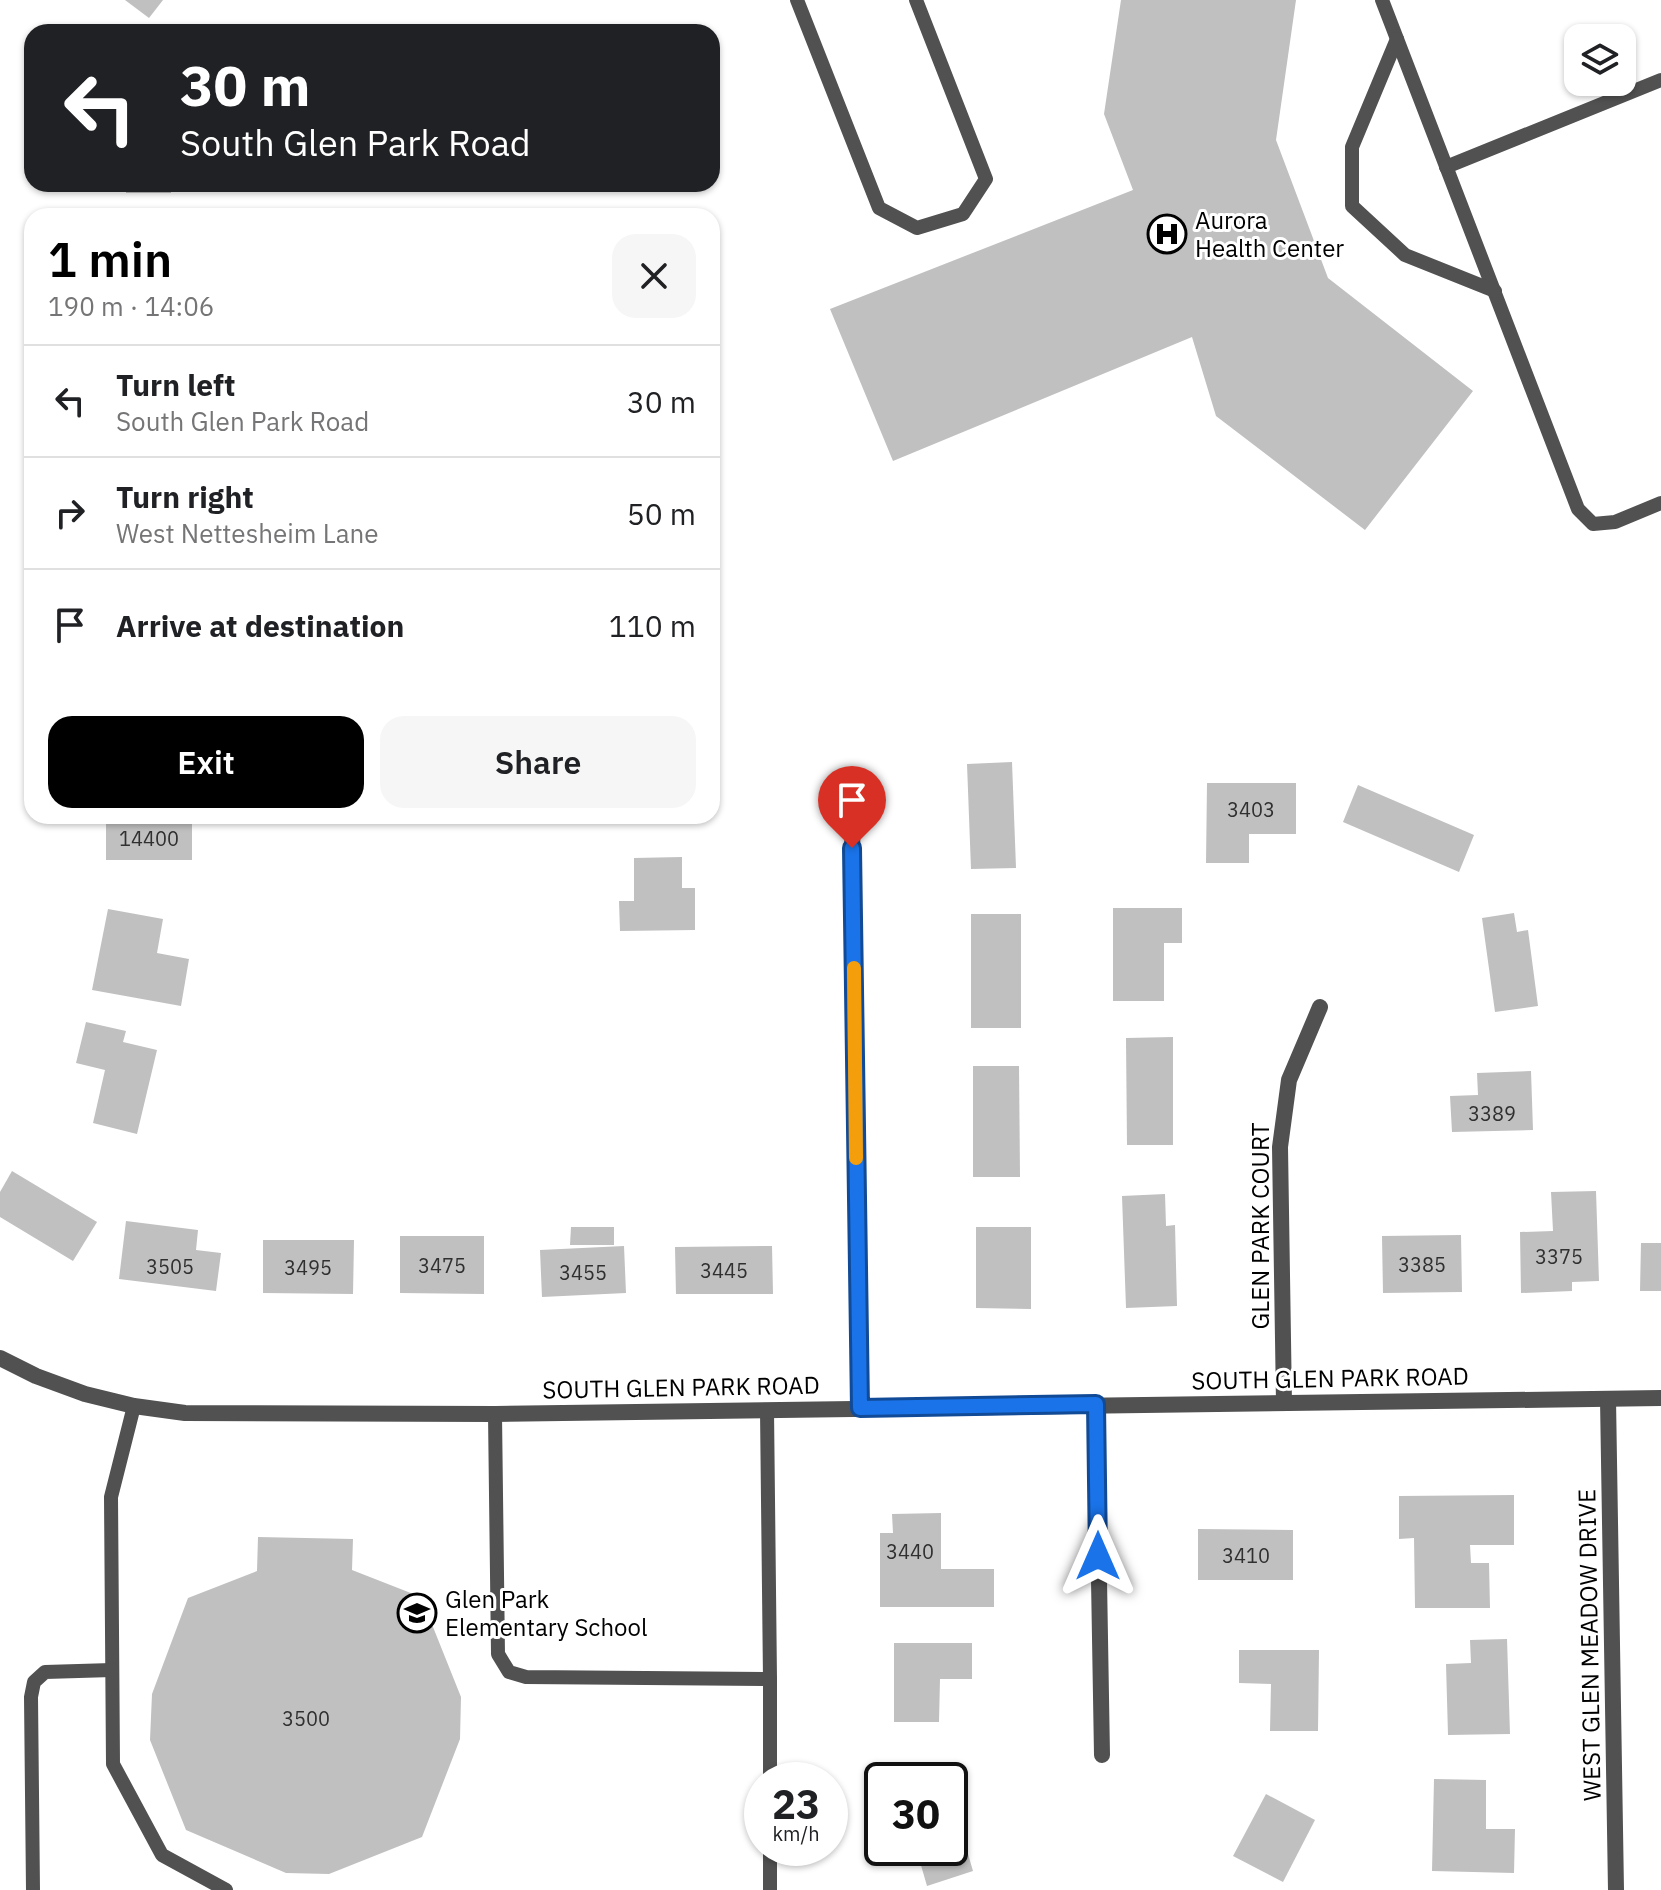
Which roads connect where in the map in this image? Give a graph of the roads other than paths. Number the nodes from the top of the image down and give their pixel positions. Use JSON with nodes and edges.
{"nodes":[{"id":1,"x":797,"y":0,"type":"edge"},
{"id":2,"x":916,"y":0,"type":"edge"},
{"id":3,"x":1382,"y":0,"type":"edge"},
{"id":4,"x":1397,"y":39,"type":"junction"},
{"id":5,"x":1661,"y":80,"type":"edge"},
{"id":6,"x":1446,"y":167,"type":"junction"},
{"id":7,"x":1495,"y":291,"type":"junction"},
{"id":8,"x":1661,"y":503,"type":"edge"},
{"id":9,"x":852,"y":818,"type":"dead end"},
{"id":10,"x":1320,"y":1007,"type":"dead end"},
{"id":11,"x":0,"y":1358,"type":"edge"},
{"id":12,"x":1661,"y":1398,"type":"edge"},
{"id":13,"x":1608,"y":1399,"type":"junction"},
{"id":14,"x":1284,"y":1403,"type":"junction"},
{"id":15,"x":1096,"y":1404,"type":"junction"},
{"id":16,"x":134,"y":1406,"type":"junction"},
{"id":17,"x":860,"y":1408,"type":"junction"},
{"id":18,"x":767,"y":1410,"type":"junction"},
{"id":19,"x":495,"y":1414,"type":"junction"},
{"id":20,"x":112,"y":1670,"type":"junction"},
{"id":21,"x":770,"y":1679,"type":"junction"},
{"id":22,"x":1102,"y":1755,"type":"dead end"},
{"id":23,"x":770,"y":1762,"type":"edge"},
{"id":24,"x":770,"y":1866,"type":"edge"},
{"id":25,"x":33,"y":1890,"type":"edge"},
{"id":26,"x":226,"y":1890,"type":"edge"},
{"id":27,"x":770,"y":1890,"type":"edge"},
{"id":28,"x":1616,"y":1890,"type":"edge"}],
"edges":[{"from":1,"to":2,"type":"lane"},
{"from":3,"to":4,"type":"lane"},
{"from":4,"to":6,"type":"lane"},
{"from":4,"to":7,"type":"lane"},
{"from":5,"to":6,"type":"lane"},
{"from":6,"to":7,"type":"lane"},
{"from":7,"to":8,"type":"lane"},
{"from":9,"to":17,"type":"street"},
{"from":10,"to":14,"type":"street","name":"GLEN PARK COURT"},
{"from":11,"to":16,"type":"street","name":"SOUTH GLEN PARK ROAD"},
{"from":12,"to":13,"type":"street","name":"SOUTH GLEN PARK ROAD"},
{"from":13,"to":14,"type":"street","name":"SOUTH GLEN PARK ROAD"},
{"from":13,"to":28,"type":"street","name":"WEST GLEN MEADOW DRIVE"},
{"from":14,"to":15,"type":"street","name":"SOUTH GLEN PARK ROAD"},
{"from":15,"to":17,"type":"street","name":"SOUTH GLEN PARK ROAD"},
{"from":15,"to":22,"type":"street"},
{"from":16,"to":19,"type":"street","name":"SOUTH GLEN PARK ROAD"},
{"from":16,"to":20,"type":"lane"},
{"from":17,"to":18,"type":"street","name":"SOUTH GLEN PARK ROAD"},
{"from":18,"to":19,"type":"street","name":"SOUTH GLEN PARK ROAD"},
{"from":18,"to":21,"type":"lane"},
{"from":19,"to":21,"type":"lane"},
{"from":20,"to":25,"type":"lane"},
{"from":20,"to":26,"type":"lane"},
{"from":21,"to":23,"type":"lane"},
{"from":24,"to":27,"type":"lane"}]}
